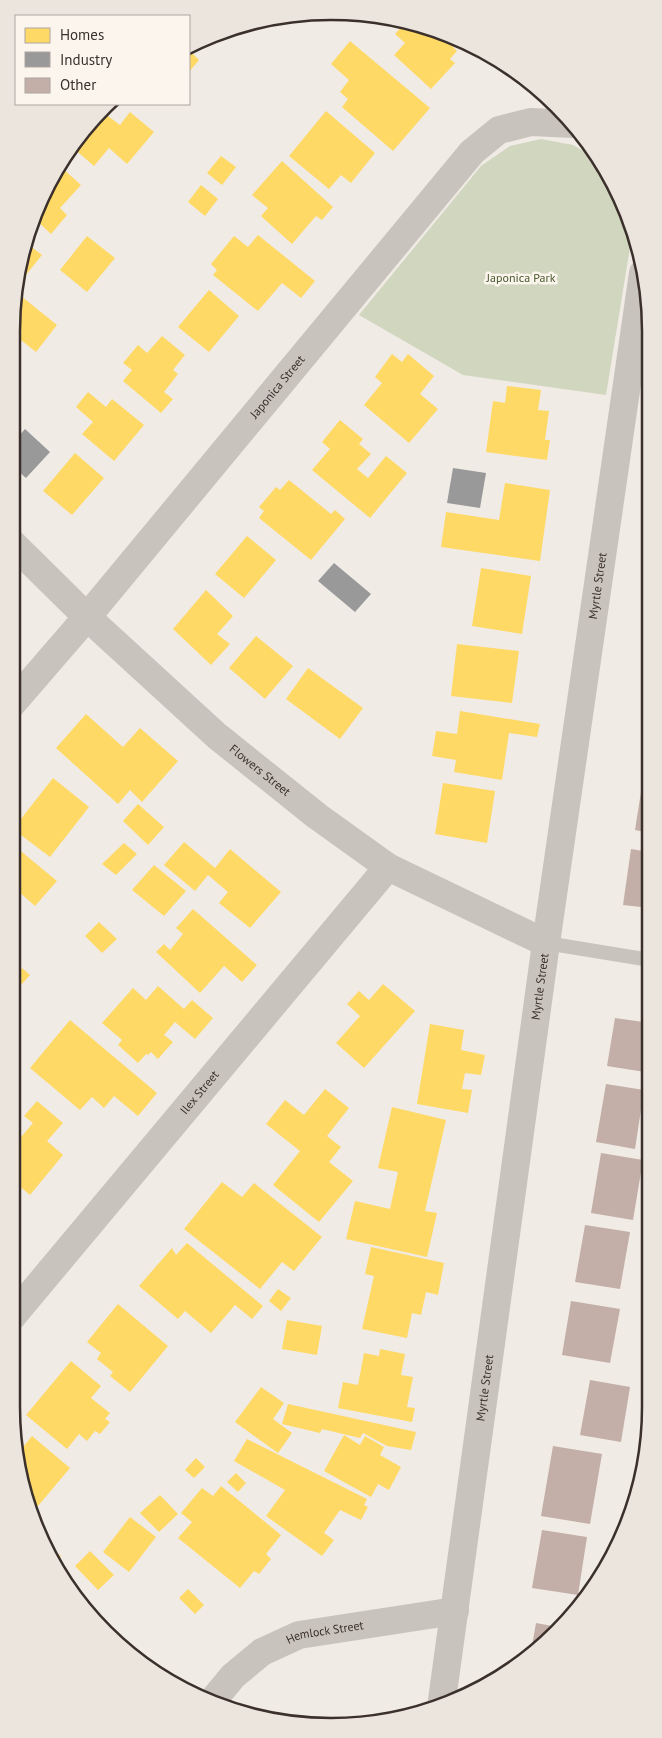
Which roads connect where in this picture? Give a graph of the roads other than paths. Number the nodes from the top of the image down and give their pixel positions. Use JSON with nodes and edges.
{"nodes":[{"id":1,"x":563,"y":123,"type":"edge"},
{"id":2,"x":640,"y":296,"type":"edge"},
{"id":3,"x":20,"y":551,"type":"edge"},
{"id":4,"x":87,"y":617,"type":"junction"},
{"id":5,"x":20,"y":695,"type":"edge"},
{"id":6,"x":388,"y":867,"type":"junction"},
{"id":7,"x":546,"y":943,"type":"junction"},
{"id":8,"x":642,"y":959,"type":"edge"},
{"id":9,"x":20,"y":1307,"type":"edge"},
{"id":10,"x":455,"y":1611,"type":"junction"},
{"id":11,"x":216,"y":1696,"type":"edge"},
{"id":12,"x":442,"y":1697,"type":"edge"}],
"edges":[{"from":1,"to":4,"type":"street","name":"Japonica Street"},
{"from":2,"to":7,"type":"street","name":"Myrtle Street"},
{"from":3,"to":4,"type":"street","name":"Flowers Street"},
{"from":4,"to":5,"type":"street","name":"Japonica Street"},
{"from":4,"to":6,"type":"street","name":"Flowers Street"},
{"from":6,"to":7,"type":"street","name":"Flowers Street"},
{"from":6,"to":9,"type":"street","name":"Ilex Street"},
{"from":7,"to":8,"type":"lane"},
{"from":7,"to":10,"type":"street","name":"Myrtle Street"},
{"from":10,"to":11,"type":"street","name":"Hemlock Street"},
{"from":10,"to":12,"type":"street","name":"Myrtle Street"}]}
